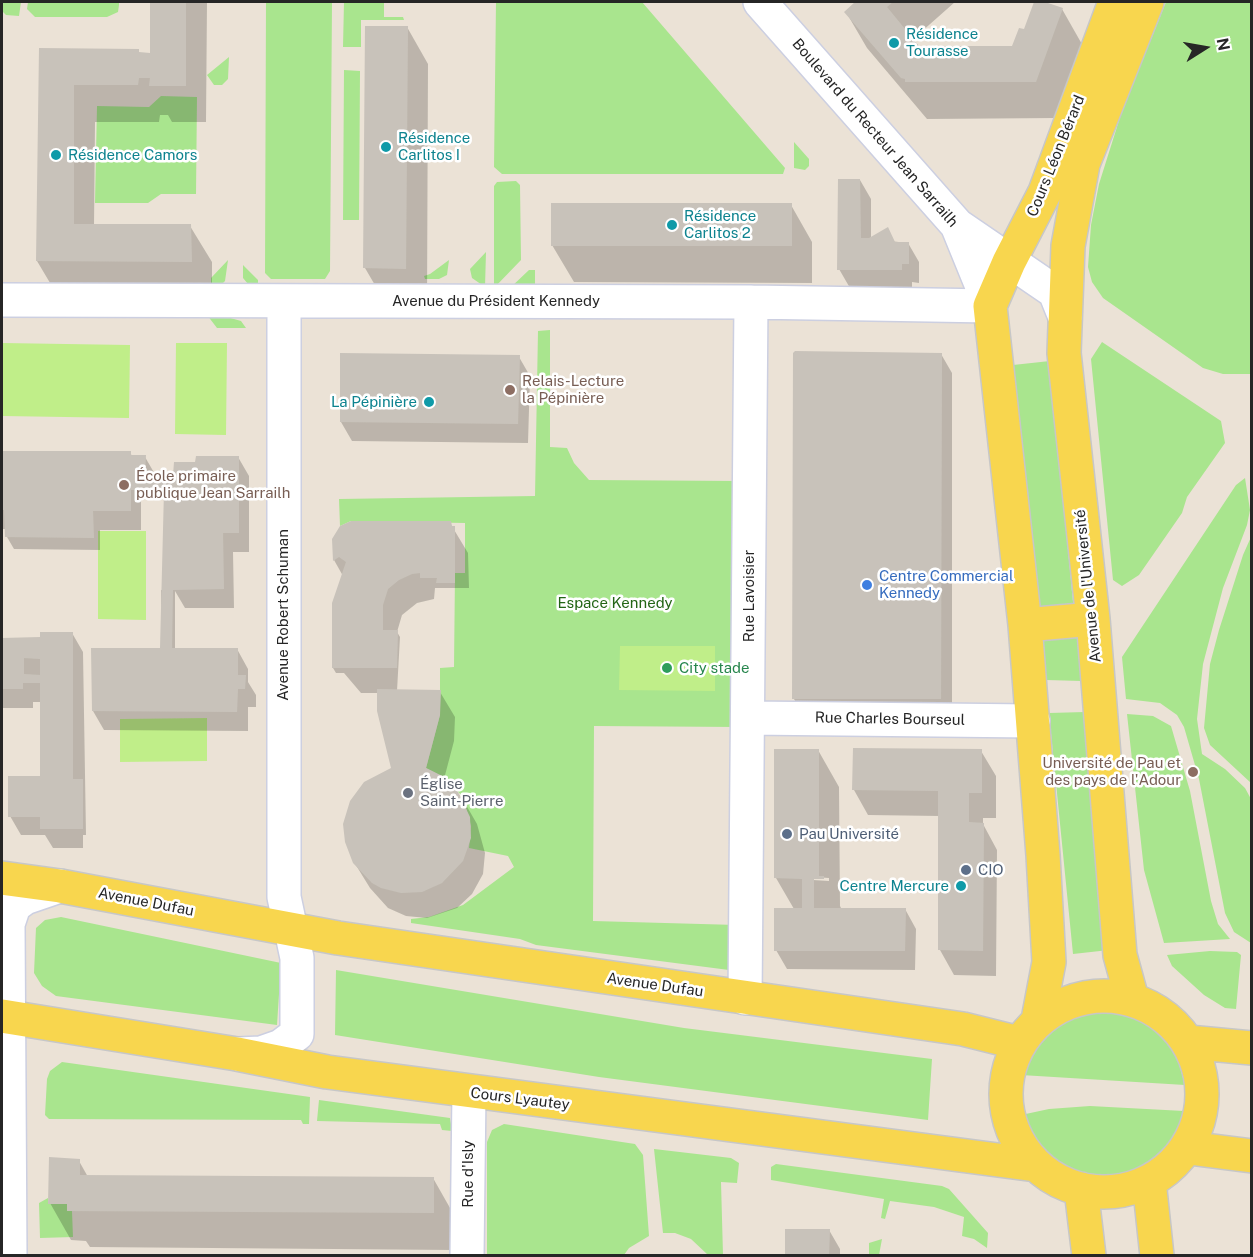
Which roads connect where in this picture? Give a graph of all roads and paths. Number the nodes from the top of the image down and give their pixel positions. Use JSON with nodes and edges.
{"nodes":[{"id":1,"x":760,"y":2,"type":"edge"},
{"id":2,"x":1115,"y":2,"type":"edge"},
{"id":3,"x":1147,"y":2,"type":"edge"},
{"id":4,"x":957,"y":225,"type":"junction"},
{"id":5,"x":1009,"y":262,"type":"junction"},
{"id":6,"x":2,"y":300,"type":"edge"},
{"id":7,"x":284,"y":301,"type":"junction"},
{"id":8,"x":751,"y":302,"type":"junction"},
{"id":9,"x":990,"y":306,"type":"junction"},
{"id":10,"x":1065,"y":317,"type":"junction"},
{"id":11,"x":1093,"y":619,"type":"junction"},
{"id":12,"x":1025,"y":625,"type":"junction"},
{"id":13,"x":748,"y":718,"type":"junction"},
{"id":14,"x":1033,"y":721,"type":"junction"},
{"id":15,"x":2,"y":878,"type":"edge"},
{"id":16,"x":60,"y":886,"type":"junction"},
{"id":17,"x":290,"y":929,"type":"junction"},
{"id":18,"x":745,"y":998,"type":"junction"},
{"id":19,"x":1132,"y":999,"type":"junction"},
{"id":20,"x":4,"y":1016,"type":"edge"},
{"id":21,"x":1029,"y":1031,"type":"junction"},
{"id":22,"x":1188,"y":1042,"type":"junction"},
{"id":23,"x":1251,"y":1048,"type":"edge"},
{"id":24,"x":237,"y":1054,"type":"junction"},
{"id":25,"x":469,"y":1092,"type":"junction"},
{"id":26,"x":1189,"y":1148,"type":"junction"},
{"id":27,"x":1251,"y":1156,"type":"edge"},
{"id":28,"x":1036,"y":1165,"type":"junction"},
{"id":29,"x":1149,"y":1181,"type":"junction"},
{"id":30,"x":1081,"y":1190,"type":"junction"},
{"id":31,"x":10,"y":1256,"type":"edge"},
{"id":32,"x":467,"y":1256,"type":"edge"},
{"id":33,"x":1089,"y":1256,"type":"edge"},
{"id":34,"x":1157,"y":1256,"type":"edge"}],
"edges":[{"from":1,"to":4,"type":"street","name":"Boulevard du Recteur Jean Sarrailh"},
{"from":2,"to":5,"type":"main road","name":"Cours Léon Bérard"},
{"from":3,"to":10,"type":"main road","name":"Cours Léon Bérard"},
{"from":4,"to":5,"type":"street","name":"Avenue de l'Université"},
{"from":4,"to":9,"type":"street","name":"Boulevard du Recteur Jean Sarrailh"},
{"from":5,"to":9,"type":"main road","name":"Cours Léon Bérard"},
{"from":5,"to":10,"type":"street","name":"Avenue de l'Université"},
{"from":6,"to":7,"type":"street","name":"Avenue du Président Kennedy"},
{"from":7,"to":8,"type":"street","name":"Avenue du Président Kennedy"},
{"from":7,"to":17,"type":"street","name":"Avenue Robert Schuman"},
{"from":8,"to":9,"type":"street","name":"Avenue du Président Kennedy"},
{"from":8,"to":13,"type":"street","name":"Rue Lavoisier"},
{"from":9,"to":12,"type":"main road"},
{"from":10,"to":11,"type":"main road","name":"Avenue de l'Université"},
{"from":11,"to":12,"type":"main road"},
{"from":11,"to":19,"type":"main road","name":"Avenue de l'Université"},
{"from":12,"to":14,"type":"main road"},
{"from":13,"to":14,"type":"street","name":"Rue Charles Bourseul"},
{"from":13,"to":18,"type":"street","name":"Rue Lavoisier"},
{"from":14,"to":21,"type":"main road"},
{"from":15,"to":16,"type":"main road","name":"Avenue Dufau"},
{"from":16,"to":17,"type":"main road","name":"Avenue Dufau"},
{"from":16,"to":20,"type":"street"},
{"from":17,"to":18,"type":"main road","name":"Avenue Dufau"},
{"from":17,"to":24,"type":"street"},
{"from":18,"to":21,"type":"main road","name":"Avenue Dufau"},
{"from":19,"to":21,"type":"main road"},
{"from":19,"to":22,"type":"main road"},
{"from":20,"to":24,"type":"main road","name":"Cours Lyautey"},
{"from":20,"to":31,"type":"street"},
{"from":21,"to":28,"type":"main road"},
{"from":22,"to":23,"type":"main road"},
{"from":22,"to":26,"type":"main road"},
{"from":24,"to":25,"type":"main road","name":"Cours Lyautey"},
{"from":25,"to":28,"type":"main road","name":"Cours Lyautey"},
{"from":25,"to":32,"type":"street","name":"Rue d'Isly"},
{"from":26,"to":27,"type":"main road"},
{"from":26,"to":29,"type":"main road"},
{"from":28,"to":30,"type":"main road"},
{"from":29,"to":30,"type":"main road"},
{"from":29,"to":34,"type":"main road"},
{"from":30,"to":33,"type":"main road"}]}
